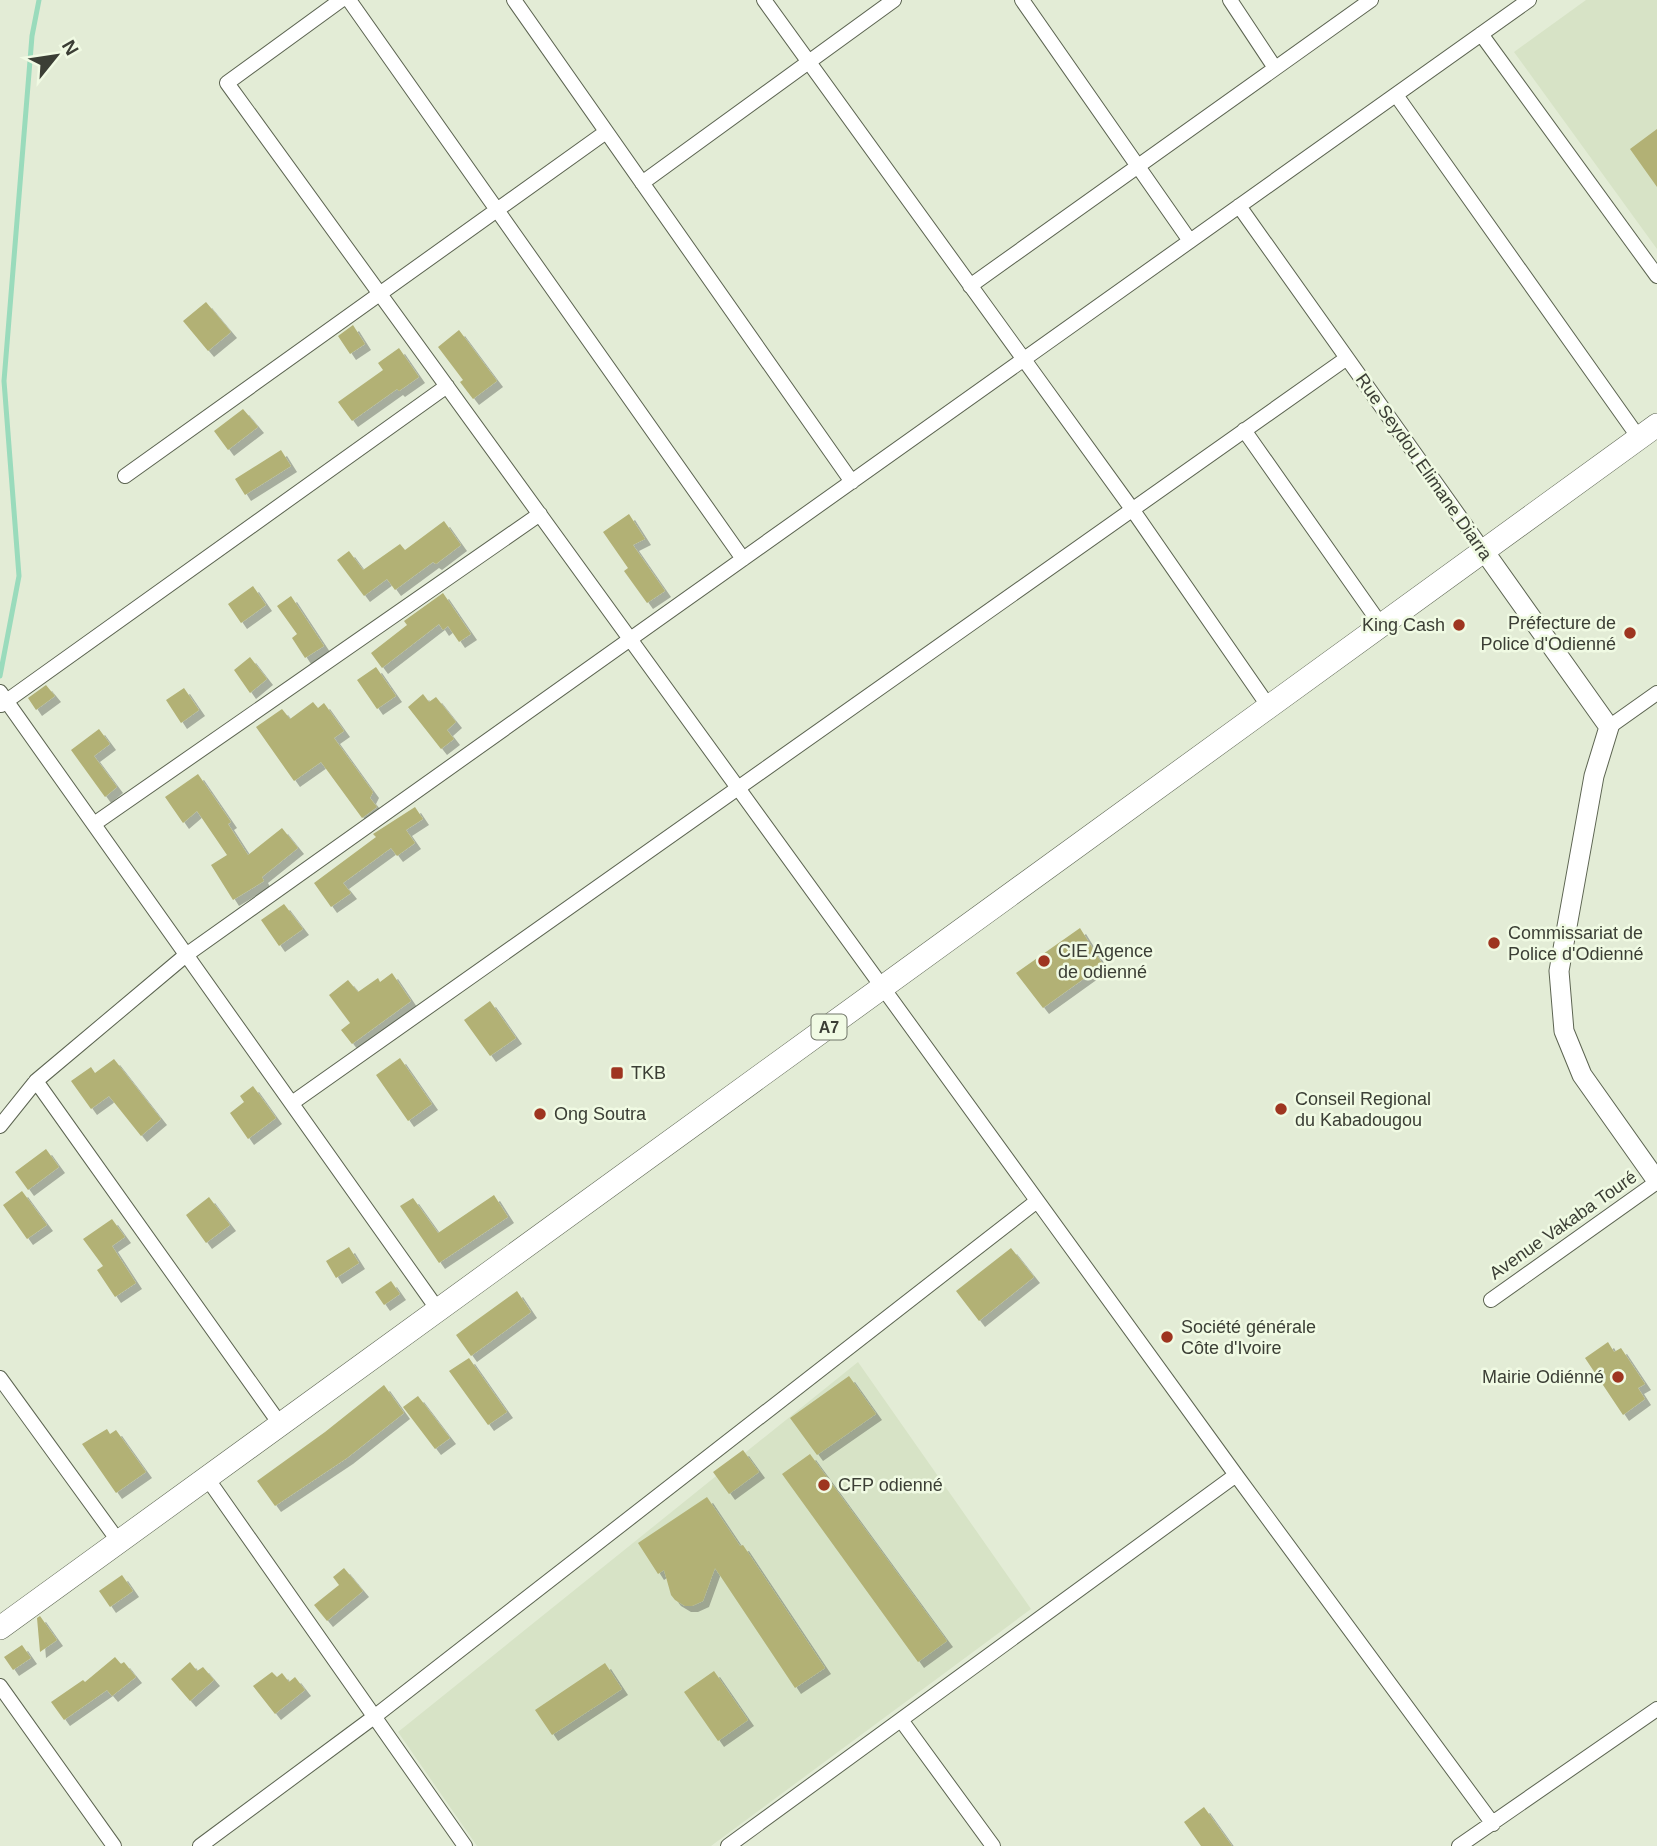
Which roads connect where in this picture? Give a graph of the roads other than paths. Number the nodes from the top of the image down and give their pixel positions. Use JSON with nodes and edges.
{"nodes":[{"id":1,"x":341,"y":0,"type":"edge"},
{"id":2,"x":349,"y":0,"type":"edge"},
{"id":3,"x":514,"y":0,"type":"edge"},
{"id":4,"x":764,"y":0,"type":"edge"},
{"id":5,"x":894,"y":0,"type":"edge"},
{"id":6,"x":1022,"y":0,"type":"edge"},
{"id":7,"x":1230,"y":0,"type":"edge"},
{"id":8,"x":1371,"y":0,"type":"edge"},
{"id":9,"x":1529,"y":0,"type":"edge"},
{"id":10,"x":1481,"y":34,"type":"junction"},
{"id":11,"x":809,"y":62,"type":"junction"},
{"id":12,"x":1275,"y":68,"type":"junction"},
{"id":13,"x":1396,"y":95,"type":"junction"},
{"id":14,"x":606,"y":132,"type":"junction"},
{"id":15,"x":1138,"y":166,"type":"junction"},
{"id":16,"x":642,"y":183,"type":"junction"},
{"id":17,"x":1239,"y":206,"type":"junction"},
{"id":18,"x":497,"y":210,"type":"junction"},
{"id":19,"x":1190,"y":241,"type":"junction"},
{"id":20,"x":1657,"y":276,"type":"edge"},
{"id":21,"x":970,"y":286,"type":"junction"},
{"id":22,"x":380,"y":293,"type":"junction"},
{"id":23,"x":1347,"y":358,"type":"junction"},
{"id":24,"x":1024,"y":359,"type":"junction"},
{"id":25,"x":447,"y":386,"type":"junction"},
{"id":26,"x":1244,"y":430,"type":"junction"},
{"id":27,"x":1648,"y":432,"type":"edge"},
{"id":28,"x":125,"y":476,"type":"dead end"},
{"id":29,"x":852,"y":482,"type":"junction"},
{"id":30,"x":1132,"y":509,"type":"junction"},
{"id":31,"x":540,"y":514,"type":"junction"},
{"id":32,"x":1484,"y":551,"type":"junction"},
{"id":33,"x":743,"y":559,"type":"junction"},
{"id":34,"x":1381,"y":625,"type":"junction"},
{"id":35,"x":630,"y":639,"type":"junction"},
{"id":36,"x":1657,"y":693,"type":"edge"},
{"id":37,"x":2,"y":700,"type":"edge"},
{"id":38,"x":1269,"y":707,"type":"junction"},
{"id":39,"x":1609,"y":727,"type":"junction"},
{"id":40,"x":738,"y":788,"type":"junction"},
{"id":41,"x":94,"y":824,"type":"junction"},
{"id":42,"x":186,"y":955,"type":"junction"},
{"id":43,"x":883,"y":987,"type":"junction"},
{"id":44,"x":36,"y":1081,"type":"junction"},
{"id":45,"x":292,"y":1103,"type":"junction"},
{"id":46,"x":0,"y":1126,"type":"edge"},
{"id":47,"x":1657,"y":1181,"type":"edge"},
{"id":48,"x":1037,"y":1201,"type":"junction"},
{"id":49,"x":1491,"y":1300,"type":"dead end"},
{"id":50,"x":438,"y":1310,"type":"junction"},
{"id":51,"x":0,"y":1378,"type":"edge"},
{"id":52,"x":280,"y":1424,"type":"junction"},
{"id":53,"x":1236,"y":1475,"type":"junction"},
{"id":54,"x":207,"y":1478,"type":"junction"},
{"id":55,"x":119,"y":1542,"type":"junction"},
{"id":56,"x":0,"y":1628,"type":"edge"},
{"id":57,"x":0,"y":1686,"type":"edge"},
{"id":58,"x":1657,"y":1709,"type":"edge"},
{"id":59,"x":374,"y":1717,"type":"junction"},
{"id":60,"x":901,"y":1720,"type":"junction"},
{"id":61,"x":1493,"y":1824,"type":"junction"},
{"id":62,"x":114,"y":1846,"type":"edge"},
{"id":63,"x":200,"y":1846,"type":"edge"},
{"id":64,"x":465,"y":1846,"type":"edge"},
{"id":65,"x":728,"y":1846,"type":"edge"},
{"id":66,"x":993,"y":1846,"type":"edge"},
{"id":67,"x":1459,"y":1846,"type":"edge"}],
"edges":[{"from":1,"to":22,"type":"street"},
{"from":2,"to":18,"type":"street"},
{"from":3,"to":14,"type":"street"},
{"from":4,"to":11,"type":"street"},
{"from":5,"to":11,"type":"street"},
{"from":6,"to":15,"type":"street"},
{"from":7,"to":12,"type":"street"},
{"from":8,"to":12,"type":"street"},
{"from":9,"to":10,"type":"street"},
{"from":10,"to":13,"type":"street"},
{"from":10,"to":20,"type":"street"},
{"from":11,"to":16,"type":"street"},
{"from":11,"to":21,"type":"street"},
{"from":12,"to":15,"type":"street"},
{"from":13,"to":17,"type":"street"},
{"from":13,"to":27,"type":"street"},
{"from":14,"to":16,"type":"street"},
{"from":14,"to":18,"type":"street"},
{"from":15,"to":19,"type":"street"},
{"from":15,"to":21,"type":"street"},
{"from":16,"to":29,"type":"street"},
{"from":17,"to":19,"type":"street"},
{"from":17,"to":23,"type":"street","name":"Rue Seydou Elimane Diarra"},
{"from":18,"to":22,"type":"street"},
{"from":18,"to":33,"type":"street"},
{"from":19,"to":24,"type":"street"},
{"from":21,"to":24,"type":"street"},
{"from":22,"to":25,"type":"street"},
{"from":22,"to":28,"type":"street"},
{"from":23,"to":26,"type":"street"},
{"from":23,"to":32,"type":"street","name":"Rue Seydou Elimane Diarra"},
{"from":24,"to":29,"type":"street"},
{"from":24,"to":30,"type":"street"},
{"from":25,"to":31,"type":"street"},
{"from":25,"to":37,"type":"street"},
{"from":26,"to":30,"type":"street"},
{"from":26,"to":34,"type":"street"},
{"from":27,"to":32,"type":"main road","number":"A7"},
{"from":29,"to":33,"type":"street"},
{"from":30,"to":38,"type":"street"},
{"from":30,"to":40,"type":"street"},
{"from":31,"to":35,"type":"street"},
{"from":31,"to":41,"type":"street"},
{"from":32,"to":34,"type":"main road","number":"A7"},
{"from":32,"to":39,"type":"street","name":"Rue Seydou Elimane Diarra"},
{"from":33,"to":35,"type":"street"},
{"from":34,"to":38,"type":"main road","number":"A7"},
{"from":35,"to":40,"type":"street"},
{"from":35,"to":42,"type":"street"},
{"from":36,"to":39,"type":"street"},
{"from":37,"to":41,"type":"street"},
{"from":38,"to":43,"type":"main road","number":"A7"},
{"from":39,"to":47,"type":"street"},
{"from":40,"to":43,"type":"street"},
{"from":40,"to":45,"type":"street"},
{"from":41,"to":42,"type":"street"},
{"from":42,"to":44,"type":"street"},
{"from":42,"to":45,"type":"street"},
{"from":43,"to":48,"type":"street"},
{"from":43,"to":50,"type":"main road","number":"A7"},
{"from":44,"to":46,"type":"street"},
{"from":44,"to":52,"type":"street"},
{"from":45,"to":50,"type":"street"},
{"from":47,"to":49,"type":"street","name":"Avenue Vakaba Touré"},
{"from":48,"to":53,"type":"street"},
{"from":48,"to":59,"type":"street"},
{"from":50,"to":52,"type":"main road","number":"A7"},
{"from":51,"to":55,"type":"street"},
{"from":52,"to":54,"type":"main road","number":"A7"},
{"from":53,"to":60,"type":"street"},
{"from":53,"to":61,"type":"street"},
{"from":54,"to":55,"type":"main road","number":"A7"},
{"from":54,"to":59,"type":"street"},
{"from":55,"to":56,"type":"main road","number":"A7"},
{"from":57,"to":62,"type":"street"},
{"from":58,"to":61,"type":"street"},
{"from":59,"to":63,"type":"street"},
{"from":59,"to":64,"type":"street"},
{"from":60,"to":65,"type":"street"},
{"from":60,"to":66,"type":"street"},
{"from":61,"to":67,"type":"street"}]}
